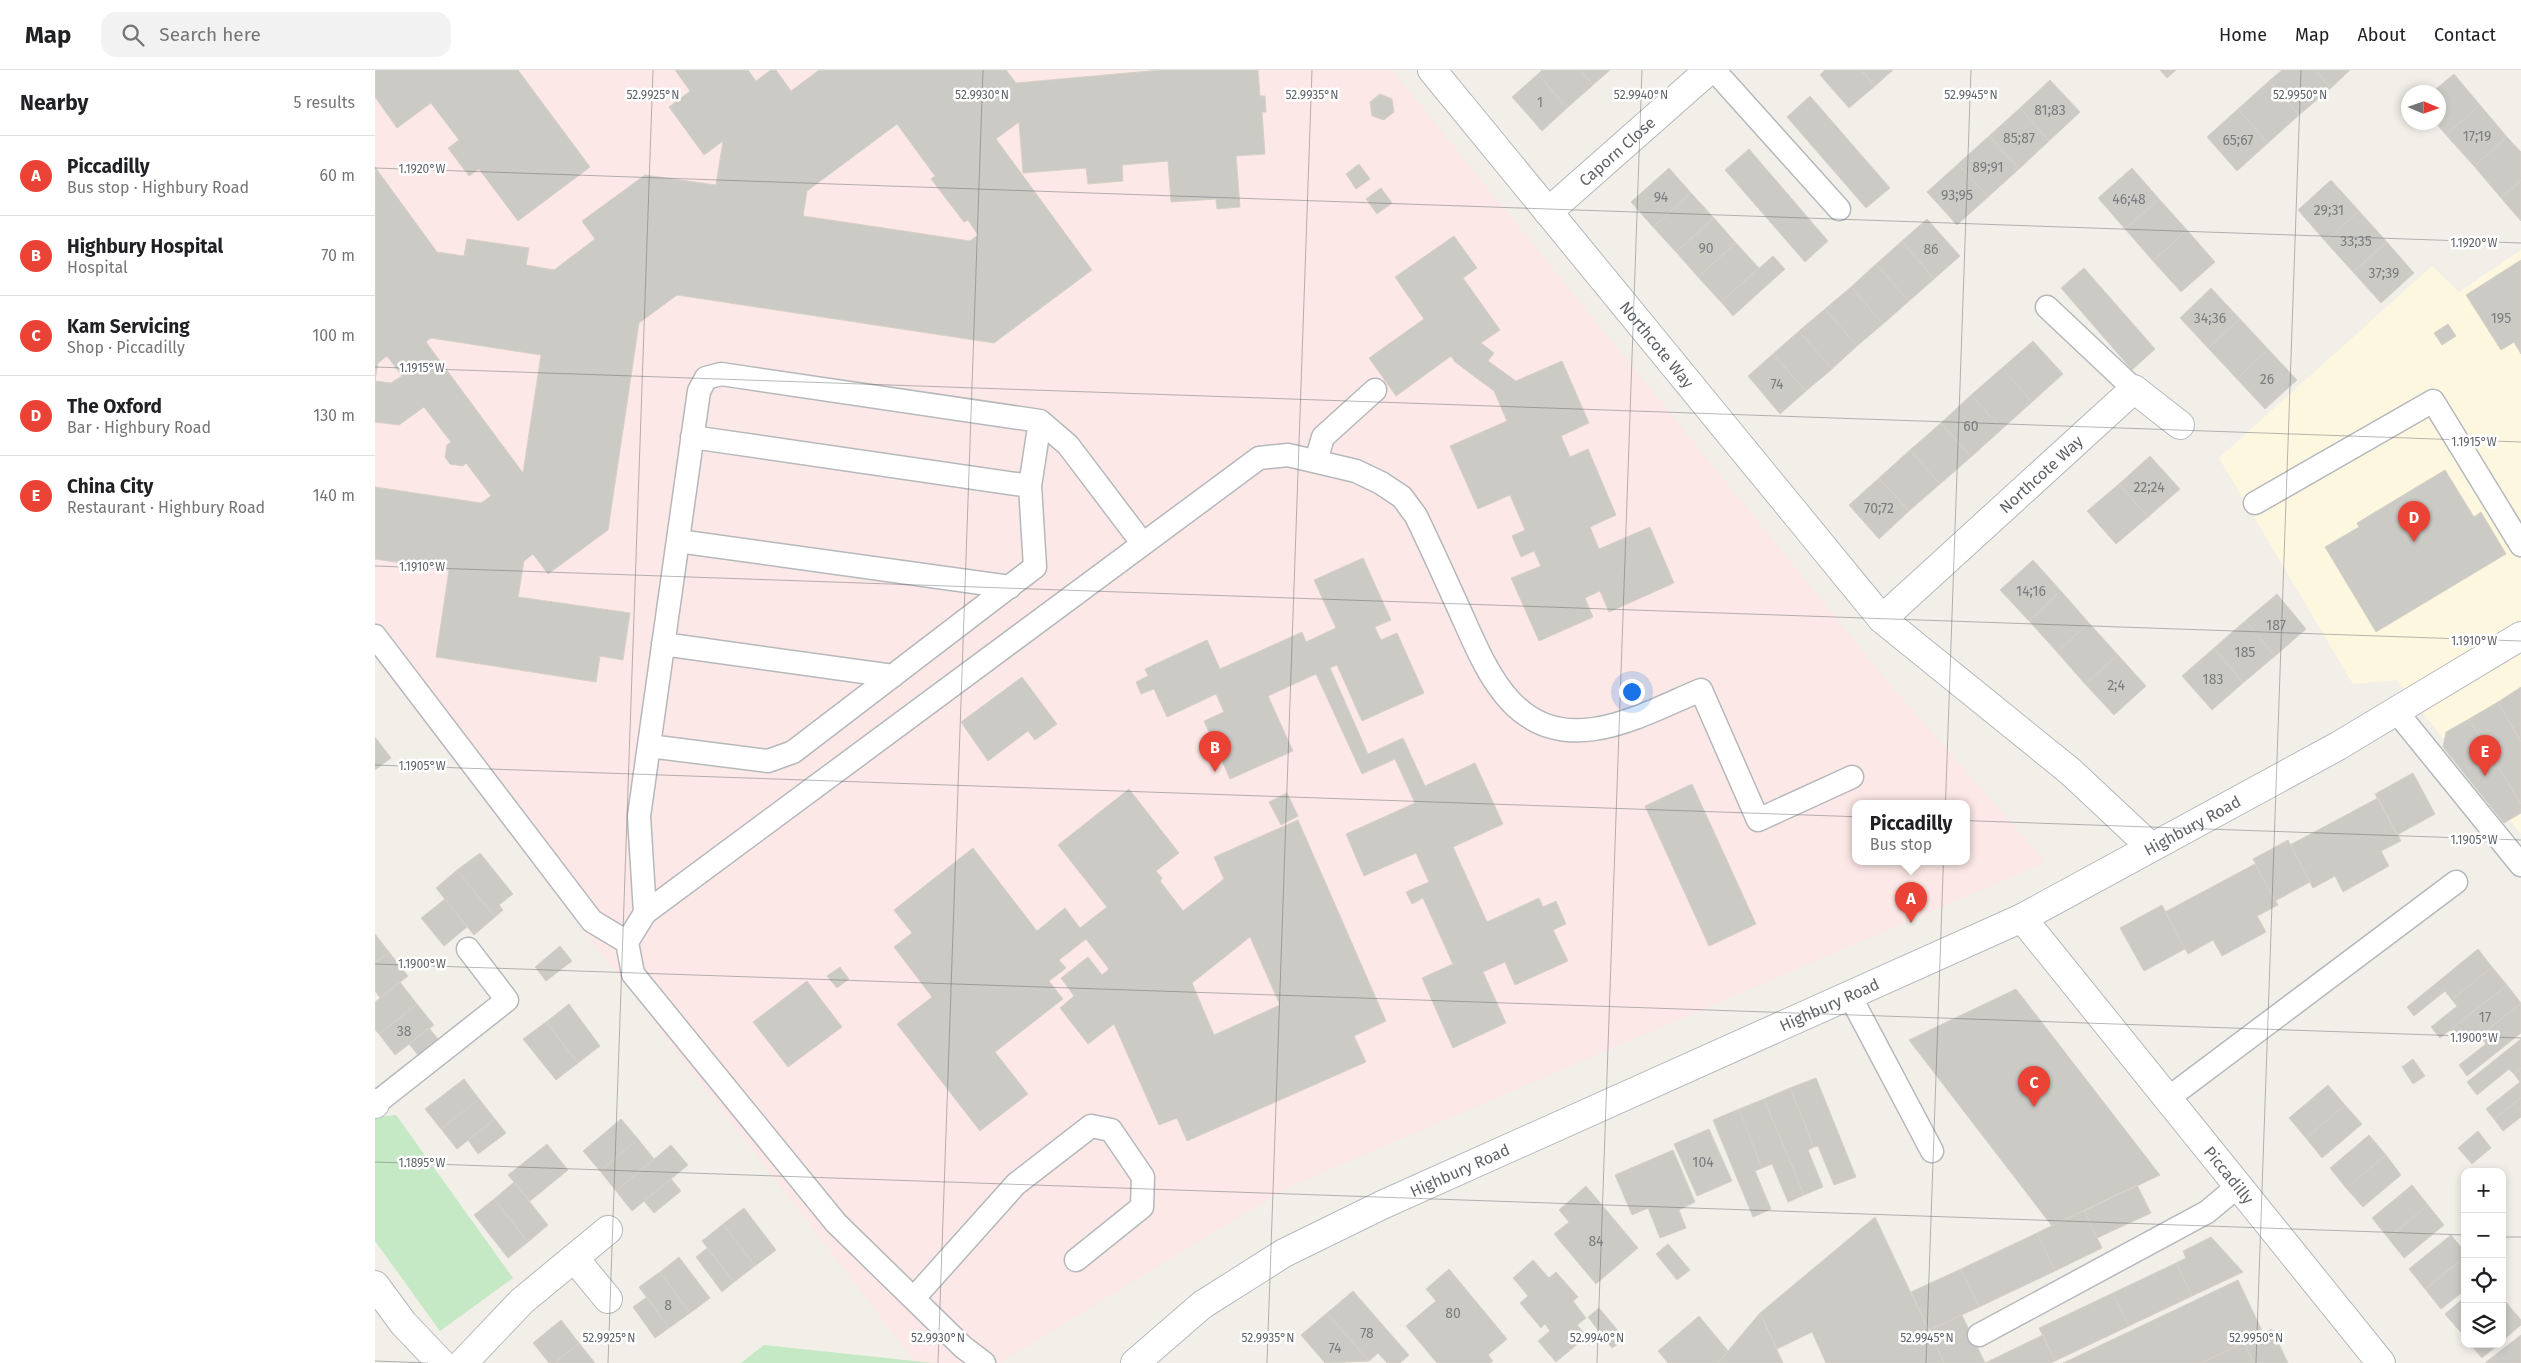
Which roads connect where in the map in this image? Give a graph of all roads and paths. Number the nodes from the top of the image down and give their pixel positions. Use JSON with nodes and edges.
{"nodes":[{"id":1,"x":1432,"y":70,"type":"edge"},
{"id":2,"x":1709,"y":70,"type":"edge"},
{"id":3,"x":1714,"y":70,"type":"edge"},
{"id":4,"x":1839,"y":210,"type":"dead end"},
{"id":5,"x":1548,"y":212,"type":"junction"},
{"id":6,"x":2047,"y":307,"type":"dead end"},
{"id":7,"x":2134,"y":389,"type":"junction"},
{"id":8,"x":1375,"y":390,"type":"dead end"},
{"id":9,"x":1040,"y":421,"type":"junction"},
{"id":10,"x":2180,"y":425,"type":"dead end"},
{"id":11,"x":692,"y":437,"type":"junction"},
{"id":12,"x":1316,"y":461,"type":"junction"},
{"id":13,"x":1030,"y":486,"type":"junction"},
{"id":14,"x":2255,"y":503,"type":"dead end"},
{"id":15,"x":678,"y":542,"type":"junction"},
{"id":16,"x":1143,"y":544,"type":"junction"},
{"id":17,"x":2521,"y":545,"type":"edge"},
{"id":18,"x":1010,"y":587,"type":"junction"},
{"id":19,"x":1882,"y":618,"type":"junction"},
{"id":20,"x":375,"y":636,"type":"edge"},
{"id":21,"x":2521,"y":636,"type":"edge"},
{"id":22,"x":663,"y":644,"type":"junction"},
{"id":23,"x":893,"y":676,"type":"junction"},
{"id":24,"x":2396,"y":711,"type":"junction"},
{"id":25,"x":649,"y":746,"type":"junction"},
{"id":26,"x":1853,"y":777,"type":"dead end"},
{"id":27,"x":2151,"y":847,"type":"junction"},
{"id":28,"x":2521,"y":865,"type":"edge"},
{"id":29,"x":2456,"y":882,"type":"dead end"},
{"id":30,"x":645,"y":912,"type":"junction"},
{"id":31,"x":2021,"y":918,"type":"junction"},
{"id":32,"x":627,"y":942,"type":"junction"},
{"id":33,"x":468,"y":949,"type":"dead end"},
{"id":34,"x":1849,"y":994,"type":"junction"},
{"id":35,"x":2167,"y":1099,"type":"junction"},
{"id":36,"x":375,"y":1104,"type":"edge"},
{"id":37,"x":1932,"y":1151,"type":"dead end"},
{"id":38,"x":2238,"y":1186,"type":"junction"},
{"id":39,"x":608,"y":1230,"type":"dead end"},
{"id":40,"x":574,"y":1258,"type":"junction"},
{"id":41,"x":1076,"y":1260,"type":"dead end"},
{"id":42,"x":375,"y":1284,"type":"edge"},
{"id":43,"x":914,"y":1298,"type":"junction"},
{"id":44,"x":608,"y":1299,"type":"dead end"},
{"id":45,"x":1979,"y":1335,"type":"dead end"},
{"id":46,"x":441,"y":1363,"type":"edge"},
{"id":47,"x":463,"y":1363,"type":"edge"},
{"id":48,"x":984,"y":1363,"type":"edge"},
{"id":49,"x":1135,"y":1363,"type":"edge"},
{"id":50,"x":2381,"y":1363,"type":"edge"}],
"edges":[{"from":1,"to":5,"type":"street","name":"Northcote Way"},
{"from":2,"to":5,"type":"street","name":"Caporn Close"},
{"from":3,"to":4,"type":"lane"},
{"from":5,"to":19,"type":"street","name":"Northcote Way"},
{"from":6,"to":7,"type":"lane"},
{"from":7,"to":10,"type":"street"},
{"from":7,"to":19,"type":"street","name":"Northcote Way"},
{"from":8,"to":12,"type":"lane"},
{"from":9,"to":11,"type":"lane"},
{"from":9,"to":13,"type":"lane"},
{"from":9,"to":16,"type":"lane"},
{"from":11,"to":13,"type":"lane"},
{"from":11,"to":15,"type":"lane"},
{"from":12,"to":16,"type":"lane"},
{"from":12,"to":26,"type":"lane"},
{"from":13,"to":18,"type":"lane"},
{"from":14,"to":17,"type":"lane"},
{"from":15,"to":18,"type":"lane"},
{"from":15,"to":22,"type":"lane"},
{"from":16,"to":30,"type":"lane"},
{"from":18,"to":23,"type":"lane"},
{"from":19,"to":27,"type":"street","name":"Northcote Way"},
{"from":20,"to":32,"type":"lane"},
{"from":21,"to":24,"type":"street","name":"Highbury Road"},
{"from":22,"to":23,"type":"lane"},
{"from":22,"to":25,"type":"lane"},
{"from":23,"to":25,"type":"lane"},
{"from":24,"to":27,"type":"street","name":"Highbury Road"},
{"from":24,"to":28,"type":"lane"},
{"from":25,"to":30,"type":"lane"},
{"from":27,"to":31,"type":"street","name":"Highbury Road"},
{"from":29,"to":35,"type":"lane"},
{"from":30,"to":32,"type":"lane"},
{"from":31,"to":34,"type":"street","name":"Highbury Road"},
{"from":31,"to":35,"type":"street","name":"Piccadilly"},
{"from":32,"to":43,"type":"lane"},
{"from":33,"to":36,"type":"lane"},
{"from":34,"to":37,"type":"lane"},
{"from":34,"to":49,"type":"street","name":"Highbury Road"},
{"from":35,"to":38,"type":"street","name":"Piccadilly"},
{"from":38,"to":45,"type":"lane"},
{"from":38,"to":50,"type":"street","name":"Piccadilly"},
{"from":39,"to":40,"type":"street"},
{"from":40,"to":44,"type":"street"},
{"from":40,"to":47,"type":"street"},
{"from":41,"to":43,"type":"lane"},
{"from":42,"to":46,"type":"street"},
{"from":43,"to":48,"type":"lane"}]}
